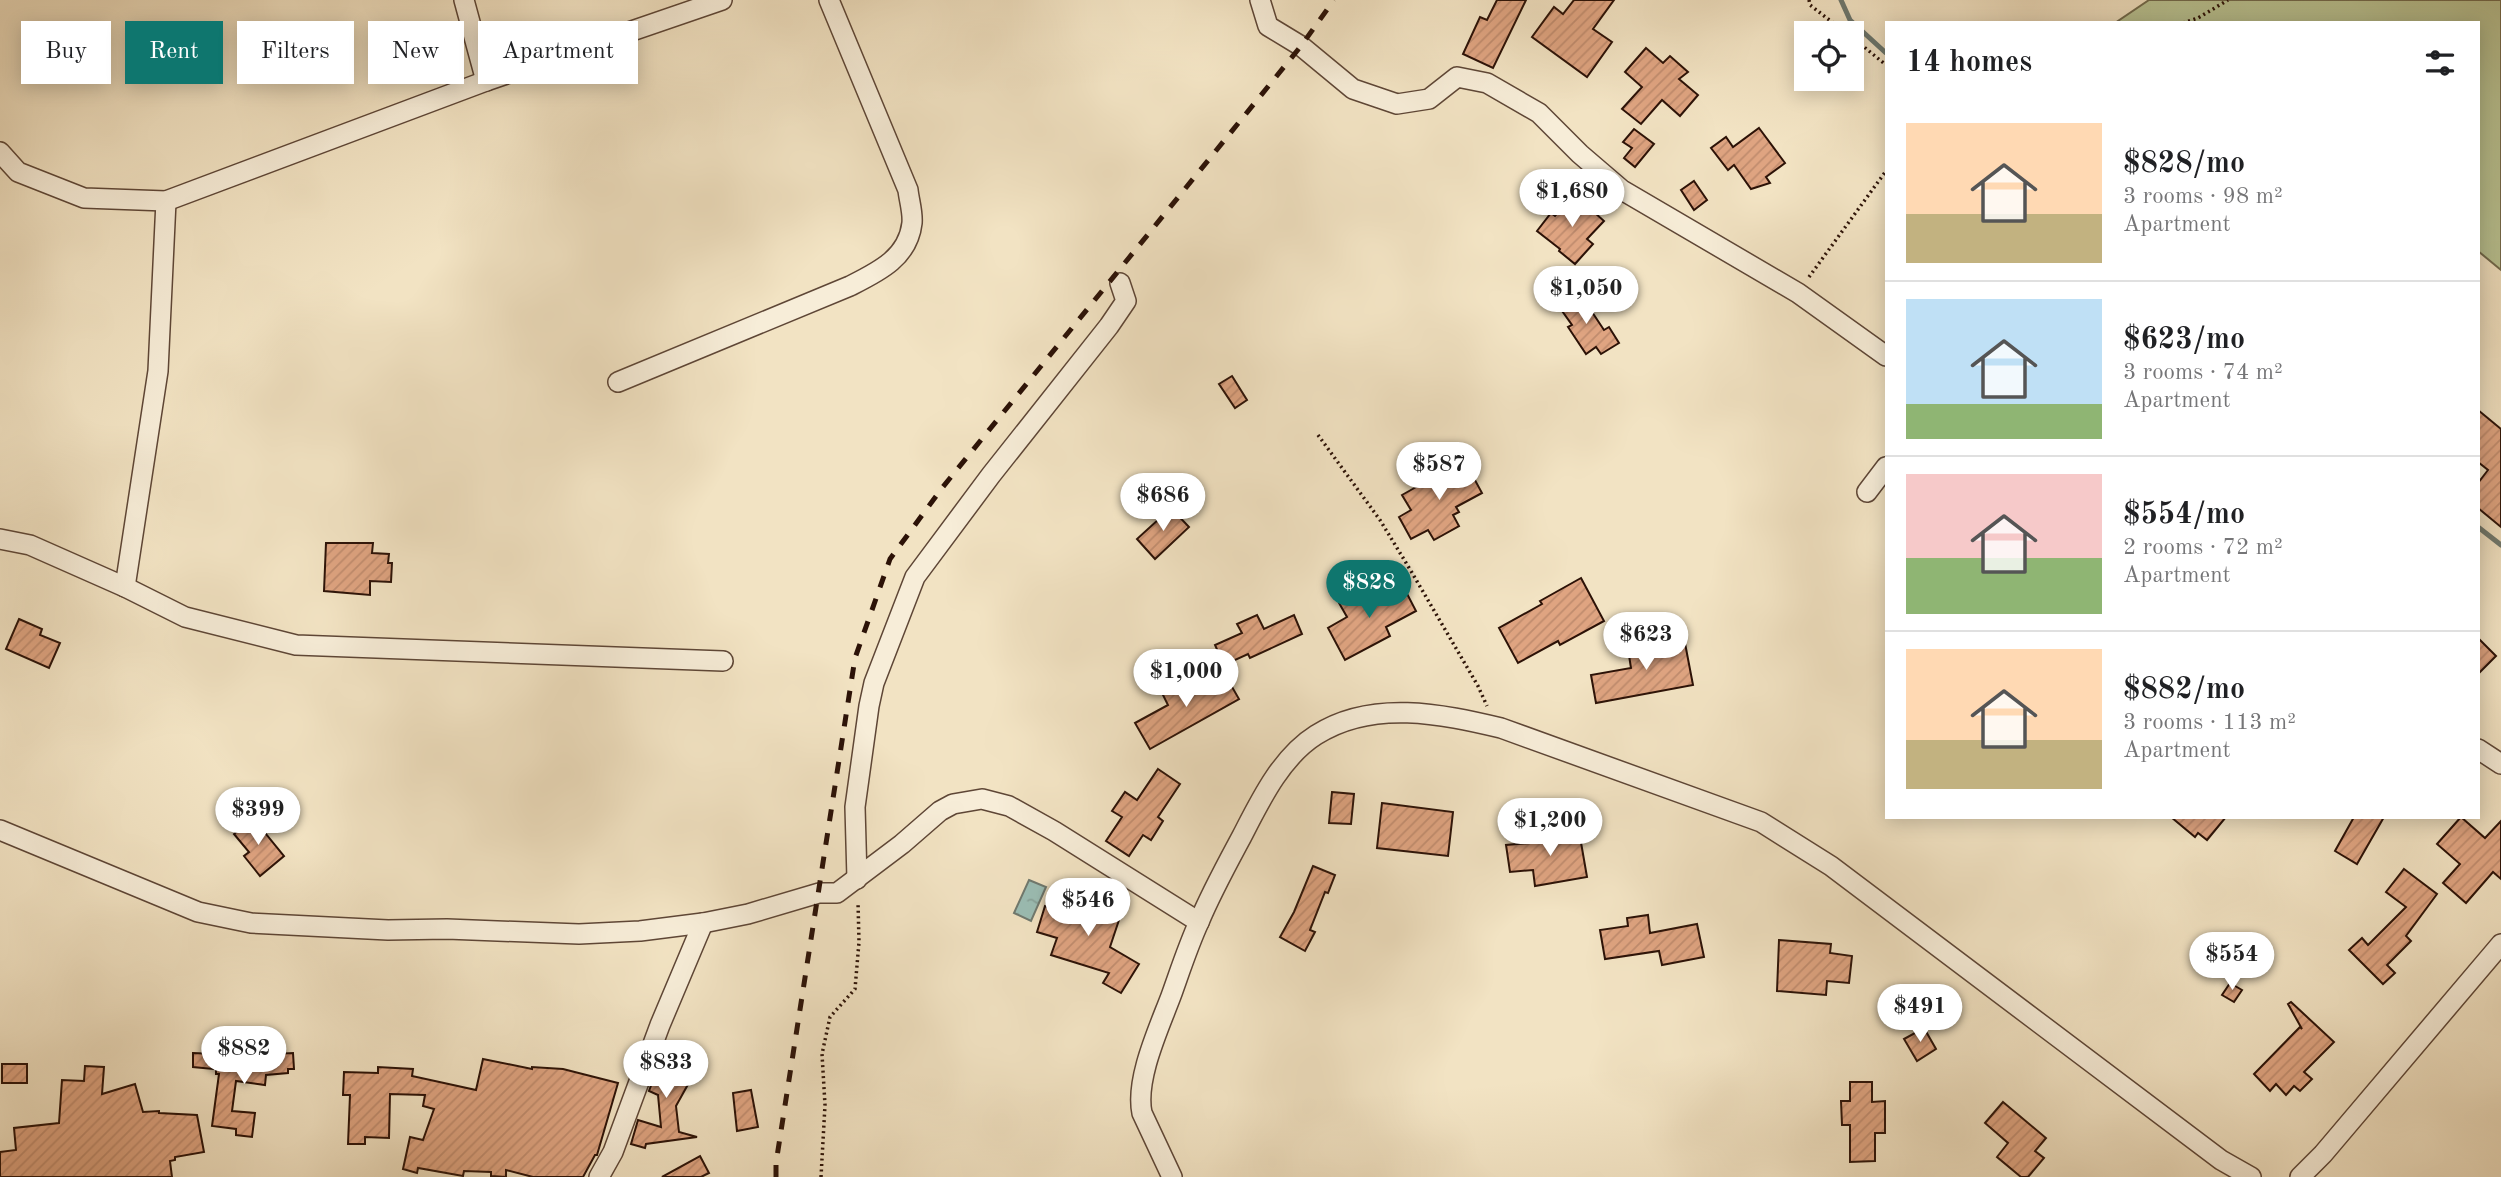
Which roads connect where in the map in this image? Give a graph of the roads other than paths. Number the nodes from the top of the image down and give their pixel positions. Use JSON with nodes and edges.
{"nodes":[{"id":1,"x":464,"y":0,"type":"edge"},
{"id":2,"x":722,"y":0,"type":"edge"},
{"id":3,"x":829,"y":0,"type":"edge"},
{"id":4,"x":1260,"y":0,"type":"edge"},
{"id":5,"x":638,"y":28,"type":"edge"},
{"id":6,"x":478,"y":51,"type":"edge"},
{"id":7,"x":478,"y":83,"type":"edge"},
{"id":8,"x":0,"y":152,"type":"edge"},
{"id":9,"x":166,"y":201,"type":"junction"},
{"id":10,"x":1119,"y":283,"type":"dead end"},
{"id":11,"x":1885,"y":355,"type":"edge"},
{"id":12,"x":618,"y":382,"type":"dead end"},
{"id":13,"x":1885,"y":468,"type":"edge"},
{"id":14,"x":1867,"y":492,"type":"dead end"},
{"id":15,"x":0,"y":539,"type":"edge"},
{"id":16,"x":125,"y":587,"type":"junction"},
{"id":17,"x":723,"y":661,"type":"dead end"},
{"id":18,"x":2480,"y":750,"type":"edge"},
{"id":19,"x":2501,"y":764,"type":"edge"},
{"id":20,"x":0,"y":830,"type":"edge"},
{"id":21,"x":857,"y":879,"type":"junction"},
{"id":22,"x":1199,"y":922,"type":"junction"},
{"id":23,"x":703,"y":923,"type":"junction"},
{"id":24,"x":2501,"y":944,"type":"edge"},
{"id":25,"x":599,"y":1177,"type":"edge"},
{"id":26,"x":1172,"y":1177,"type":"edge"},
{"id":27,"x":2251,"y":1177,"type":"edge"},
{"id":28,"x":2300,"y":1177,"type":"edge"}],
"edges":[{"from":1,"to":6,"type":"street"},
{"from":2,"to":5,"type":"street"},
{"from":3,"to":12,"type":"street"},
{"from":4,"to":11,"type":"street"},
{"from":7,"to":9,"type":"street"},
{"from":8,"to":9,"type":"street"},
{"from":9,"to":16,"type":"street"},
{"from":10,"to":21,"type":"street"},
{"from":13,"to":14,"type":"street"},
{"from":15,"to":16,"type":"street"},
{"from":16,"to":17,"type":"street"},
{"from":18,"to":19,"type":"street"},
{"from":20,"to":23,"type":"street"},
{"from":21,"to":22,"type":"street"},
{"from":21,"to":23,"type":"street"},
{"from":22,"to":26,"type":"street"},
{"from":22,"to":27,"type":"street"},
{"from":23,"to":25,"type":"street"},
{"from":24,"to":28,"type":"street"}]}
